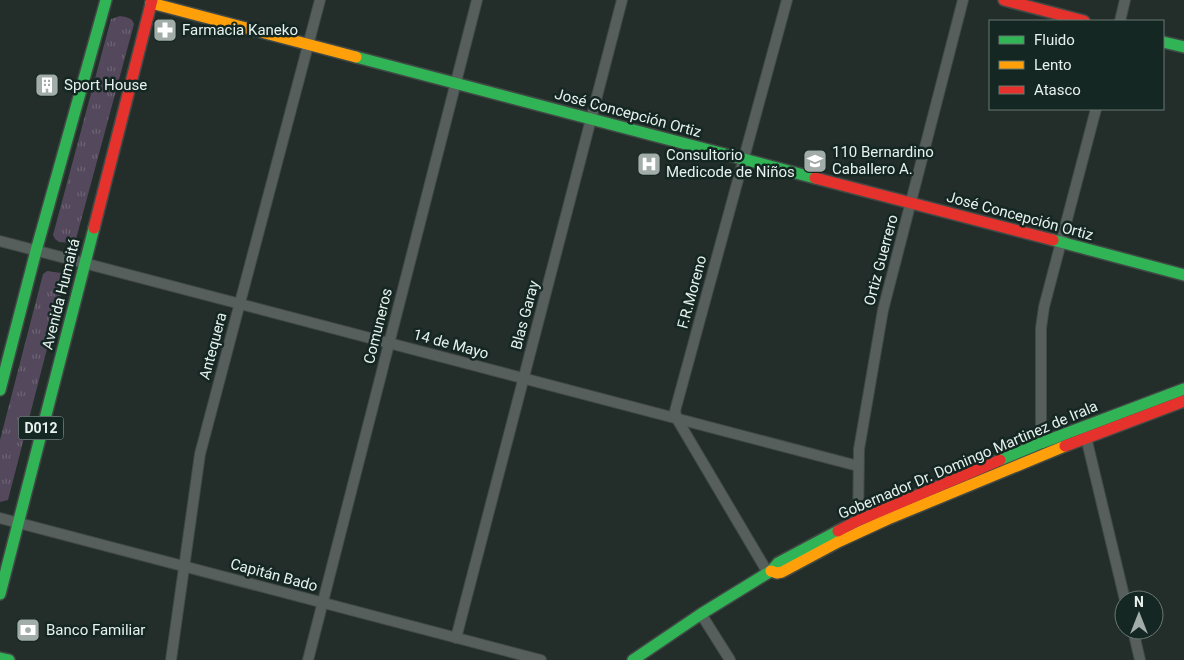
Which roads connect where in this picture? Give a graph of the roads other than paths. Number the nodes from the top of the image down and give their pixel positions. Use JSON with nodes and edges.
{"nodes":[{"id":1,"x":106,"y":0,"type":"edge"},
{"id":2,"x":320,"y":0,"type":"edge"},
{"id":3,"x":478,"y":0,"type":"edge"},
{"id":4,"x":622,"y":0,"type":"edge"},
{"id":5,"x":787,"y":0,"type":"edge"},
{"id":6,"x":963,"y":0,"type":"edge"},
{"id":7,"x":1004,"y":0,"type":"edge"},
{"id":8,"x":1125,"y":0,"type":"edge"},
{"id":9,"x":148,"y":1,"type":"edge"},
{"id":10,"x":1080,"y":20,"type":"edge"},
{"id":11,"x":1120,"y":20,"type":"edge"},
{"id":12,"x":1164,"y":42,"type":"edge"},
{"id":13,"x":309,"y":44,"type":"junction"},
{"id":14,"x":1184,"y":47,"type":"edge"},
{"id":15,"x":456,"y":83,"type":"junction"},
{"id":16,"x":1096,"y":110,"type":"edge"},
{"id":17,"x":591,"y":119,"type":"junction"},
{"id":18,"x":744,"y":159,"type":"junction"},
{"id":19,"x":911,"y":203,"type":"junction"},
{"id":20,"x":0,"y":241,"type":"edge"},
{"id":21,"x":1061,"y":242,"type":"junction"},
{"id":22,"x":36,"y":251,"type":"junction"},
{"id":23,"x":84,"y":263,"type":"junction"},
{"id":24,"x":1184,"y":275,"type":"edge"},
{"id":25,"x":240,"y":304,"type":"junction"},
{"id":26,"x":389,"y":343,"type":"junction"},
{"id":27,"x":524,"y":378,"type":"junction"},
{"id":28,"x":1184,"y":389,"type":"edge"},
{"id":29,"x":0,"y":390,"type":"edge"},
{"id":30,"x":1184,"y":401,"type":"edge"},
{"id":31,"x":677,"y":418,"type":"junction"},
{"id":32,"x":1085,"y":432,"type":"junction"},
{"id":33,"x":1041,"y":443,"type":"junction"},
{"id":34,"x":858,"y":466,"type":"junction"},
{"id":35,"x":0,"y":518,"type":"edge"},
{"id":36,"x":857,"y":521,"type":"junction"},
{"id":37,"x":17,"y":523,"type":"junction"},
{"id":38,"x":859,"y":532,"type":"junction"},
{"id":39,"x":183,"y":566,"type":"junction"},
{"id":40,"x":770,"y":572,"type":"junction"},
{"id":41,"x":1123,"y":590,"type":"edge"},
{"id":42,"x":0,"y":594,"type":"edge"},
{"id":43,"x":322,"y":603,"type":"junction"},
{"id":44,"x":701,"y":614,"type":"junction"},
{"id":45,"x":456,"y":638,"type":"junction"},
{"id":46,"x":1135,"y":640,"type":"edge"},
{"id":47,"x":0,"y":658,"type":"edge"},
{"id":48,"x":9,"y":660,"type":"edge"},
{"id":49,"x":172,"y":660,"type":"edge"},
{"id":50,"x":308,"y":660,"type":"edge"},
{"id":51,"x":541,"y":660,"type":"edge"},
{"id":52,"x":633,"y":660,"type":"edge"},
{"id":53,"x":730,"y":660,"type":"edge"},
{"id":54,"x":1140,"y":660,"type":"edge"}],
"edges":[{"from":1,"to":22,"type":"street"},
{"from":2,"to":13,"type":"street","name":"Antequera"},
{"from":3,"to":15,"type":"street","name":"Comuneros"},
{"from":4,"to":17,"type":"street","name":"Blas Garay"},
{"from":5,"to":18,"type":"street","name":"F.R.Moreno"},
{"from":6,"to":19,"type":"street","name":"Ortiz Guerrero"},
{"from":7,"to":10,"type":"street"},
{"from":8,"to":11,"type":"street"},
{"from":9,"to":13,"type":"street","name":"José Concepción Ortiz"},
{"from":9,"to":23,"type":"street","name":"Avenida Humaitá","number":"D012"},
{"from":12,"to":14,"type":"street"},
{"from":13,"to":15,"type":"street","name":"José Concepción Ortiz"},
{"from":13,"to":25,"type":"street","name":"Antequera"},
{"from":15,"to":17,"type":"street","name":"José Concepción Ortiz"},
{"from":15,"to":26,"type":"street","name":"Comuneros"},
{"from":16,"to":21,"type":"street"},
{"from":17,"to":18,"type":"street","name":"José Concepción Ortiz"},
{"from":17,"to":27,"type":"street","name":"Blas Garay"},
{"from":18,"to":19,"type":"street","name":"José Concepción Ortiz"},
{"from":18,"to":31,"type":"street","name":"F.R.Moreno"},
{"from":19,"to":21,"type":"street","name":"José Concepción Ortiz"},
{"from":19,"to":34,"type":"street","name":"Ortiz Guerrero"},
{"from":20,"to":22,"type":"street","name":"14 de Mayo"},
{"from":21,"to":24,"type":"street","name":"José Concepción Ortiz"},
{"from":21,"to":33,"type":"street"},
{"from":22,"to":23,"type":"street","name":"14 de Mayo"},
{"from":22,"to":29,"type":"street"},
{"from":23,"to":25,"type":"street","name":"14 de Mayo"},
{"from":23,"to":37,"type":"street","name":"Avenida Humaitá","number":"D012"},
{"from":25,"to":26,"type":"street","name":"14 de Mayo"},
{"from":25,"to":39,"type":"street","name":"Antequera"},
{"from":26,"to":27,"type":"street","name":"14 de Mayo"},
{"from":26,"to":43,"type":"street","name":"Comuneros"},
{"from":27,"to":31,"type":"street","name":"14 de Mayo"},
{"from":27,"to":45,"type":"street","name":"Blas Garay"},
{"from":28,"to":32,"type":"street","name":"Gobernador Dr. Domingo Martinez de Irala"},
{"from":30,"to":32,"type":"street","name":"Gobernador Dr. Domingo Martinez de Irala"},
{"from":31,"to":34,"type":"street","name":"14 de Mayo"},
{"from":31,"to":40,"type":"street"},
{"from":32,"to":33,"type":"street","name":"Gobernador Dr. Domingo Martinez de Irala"},
{"from":32,"to":38,"type":"street","name":"Gobernador Dr. Domingo Martinez de Irala"},
{"from":32,"to":41,"type":"street"},
{"from":33,"to":36,"type":"street","name":"Gobernador Dr. Domingo Martinez de Irala"},
{"from":34,"to":36,"type":"street","name":"Ortiz Guerrero"},
{"from":35,"to":37,"type":"street","name":"Capitán Bado"},
{"from":36,"to":38,"type":"street","name":"Ortiz Guerrero"},
{"from":36,"to":40,"type":"street","name":"Gobernador Dr. Domingo Martinez de Irala"},
{"from":37,"to":39,"type":"street","name":"Capitán Bado"},
{"from":37,"to":42,"type":"street","name":"Avenida Humaitá","number":"D012"},
{"from":38,"to":40,"type":"street","name":"Gobernador Dr. Domingo Martinez de Irala"},
{"from":39,"to":43,"type":"street","name":"Capitán Bado"},
{"from":39,"to":49,"type":"street","name":"Antequera"},
{"from":40,"to":44,"type":"street","name":"Gobernador Dr. Domingo Martinez de Irala"},
{"from":43,"to":45,"type":"street","name":"Capitán Bado"},
{"from":43,"to":50,"type":"street","name":"Comuneros"},
{"from":44,"to":52,"type":"street","name":"Gobernador Dr. Domingo Martinez de Irala"},
{"from":44,"to":53,"type":"street"},
{"from":45,"to":51,"type":"street","name":"Capitán Bado"},
{"from":46,"to":54,"type":"street"},
{"from":47,"to":48,"type":"street"}]}
